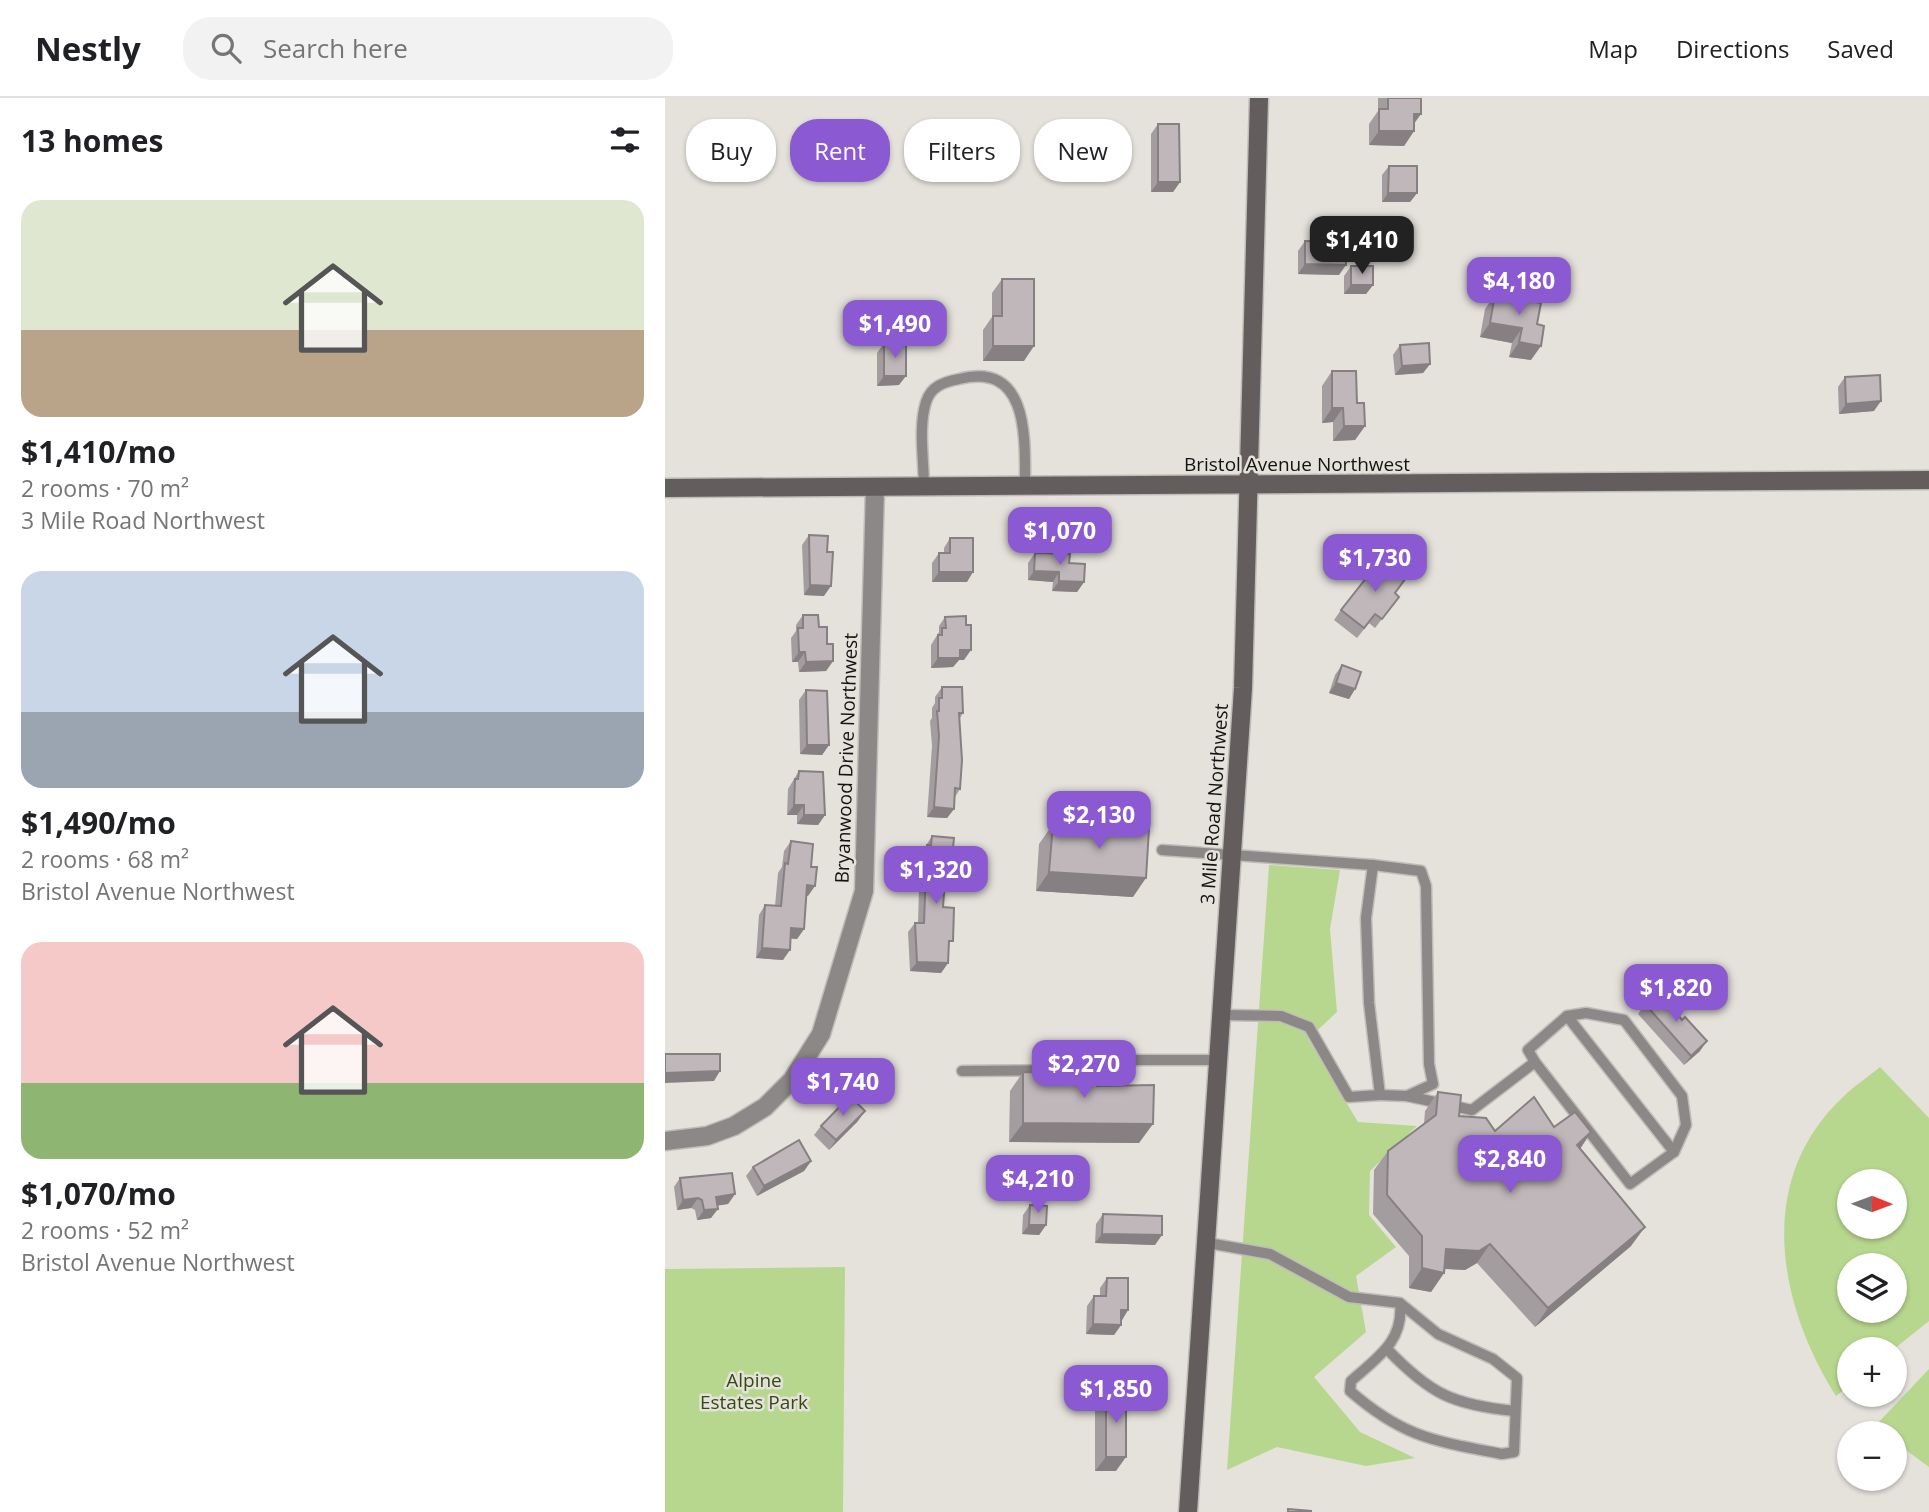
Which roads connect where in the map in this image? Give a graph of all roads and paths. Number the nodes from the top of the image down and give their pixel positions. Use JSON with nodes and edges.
{"nodes":[{"id":1,"x":1259,"y":98,"type":"edge"},
{"id":2,"x":1929,"y":480,"type":"edge"},
{"id":3,"x":1250,"y":485,"type":"junction"},
{"id":4,"x":1025,"y":487,"type":"junction"},
{"id":5,"x":665,"y":488,"type":"edge"},
{"id":6,"x":875,"y":488,"type":"junction"},
{"id":7,"x":924,"y":488,"type":"junction"},
{"id":8,"x":1162,"y":850,"type":"dead end"},
{"id":9,"x":1232,"y":856,"type":"junction"},
{"id":10,"x":1373,"y":865,"type":"junction"},
{"id":11,"x":1223,"y":1015,"type":"junction"},
{"id":12,"x":1567,"y":1016,"type":"junction"},
{"id":13,"x":1219,"y":1060,"type":"junction"},
{"id":14,"x":1535,"y":1062,"type":"junction"},
{"id":15,"x":962,"y":1071,"type":"dead end"},
{"id":16,"x":1381,"y":1095,"type":"junction"},
{"id":17,"x":1407,"y":1096,"type":"junction"},
{"id":18,"x":665,"y":1142,"type":"edge"},
{"id":19,"x":1674,"y":1152,"type":"junction"},
{"id":20,"x":1208,"y":1243,"type":"junction"},
{"id":21,"x":1400,"y":1303,"type":"junction"},
{"id":22,"x":1387,"y":1349,"type":"junction"},
{"id":23,"x":1515,"y":1411,"type":"junction"},
{"id":24,"x":1188,"y":1512,"type":"edge"}],
"edges":[{"from":1,"to":3,"type":"main road","name":"3 Mile Road Northwest"},
{"from":2,"to":3,"type":"main road","name":"Bristol Avenue Northwest"},
{"from":3,"to":4,"type":"main road","name":"Bristol Avenue Northwest"},
{"from":3,"to":9,"type":"main road","name":"3 Mile Road Northwest"},
{"from":4,"to":7,"type":"main road","name":"Bristol Avenue Northwest"},
{"from":4,"to":7,"type":"lane"},
{"from":5,"to":6,"type":"main road","name":"Bristol Avenue Northwest"},
{"from":6,"to":7,"type":"main road","name":"Bristol Avenue Northwest"},
{"from":6,"to":18,"type":"street","name":"Bryanwood Drive Northwest"},
{"from":8,"to":9,"type":"lane"},
{"from":9,"to":10,"type":"lane"},
{"from":9,"to":11,"type":"main road","name":"3 Mile Road Northwest"},
{"from":10,"to":16,"type":"lane"},
{"from":10,"to":17,"type":"lane"},
{"from":11,"to":13,"type":"main road","name":"3 Mile Road Northwest"},
{"from":11,"to":16,"type":"lane"},
{"from":12,"to":14,"type":"lane"},
{"from":12,"to":19,"type":"lane"},
{"from":12,"to":19,"type":"lane"},
{"from":13,"to":15,"type":"lane"},
{"from":13,"to":20,"type":"main road","name":"3 Mile Road Northwest"},
{"from":14,"to":17,"type":"lane"},
{"from":14,"to":19,"type":"lane"},
{"from":16,"to":17,"type":"lane"},
{"from":20,"to":21,"type":"lane"},
{"from":20,"to":24,"type":"main road","name":"3 Mile Road Northwest"},
{"from":21,"to":22,"type":"lane"},
{"from":21,"to":23,"type":"lane"},
{"from":22,"to":23,"type":"lane"},
{"from":22,"to":23,"type":"lane"}]}
